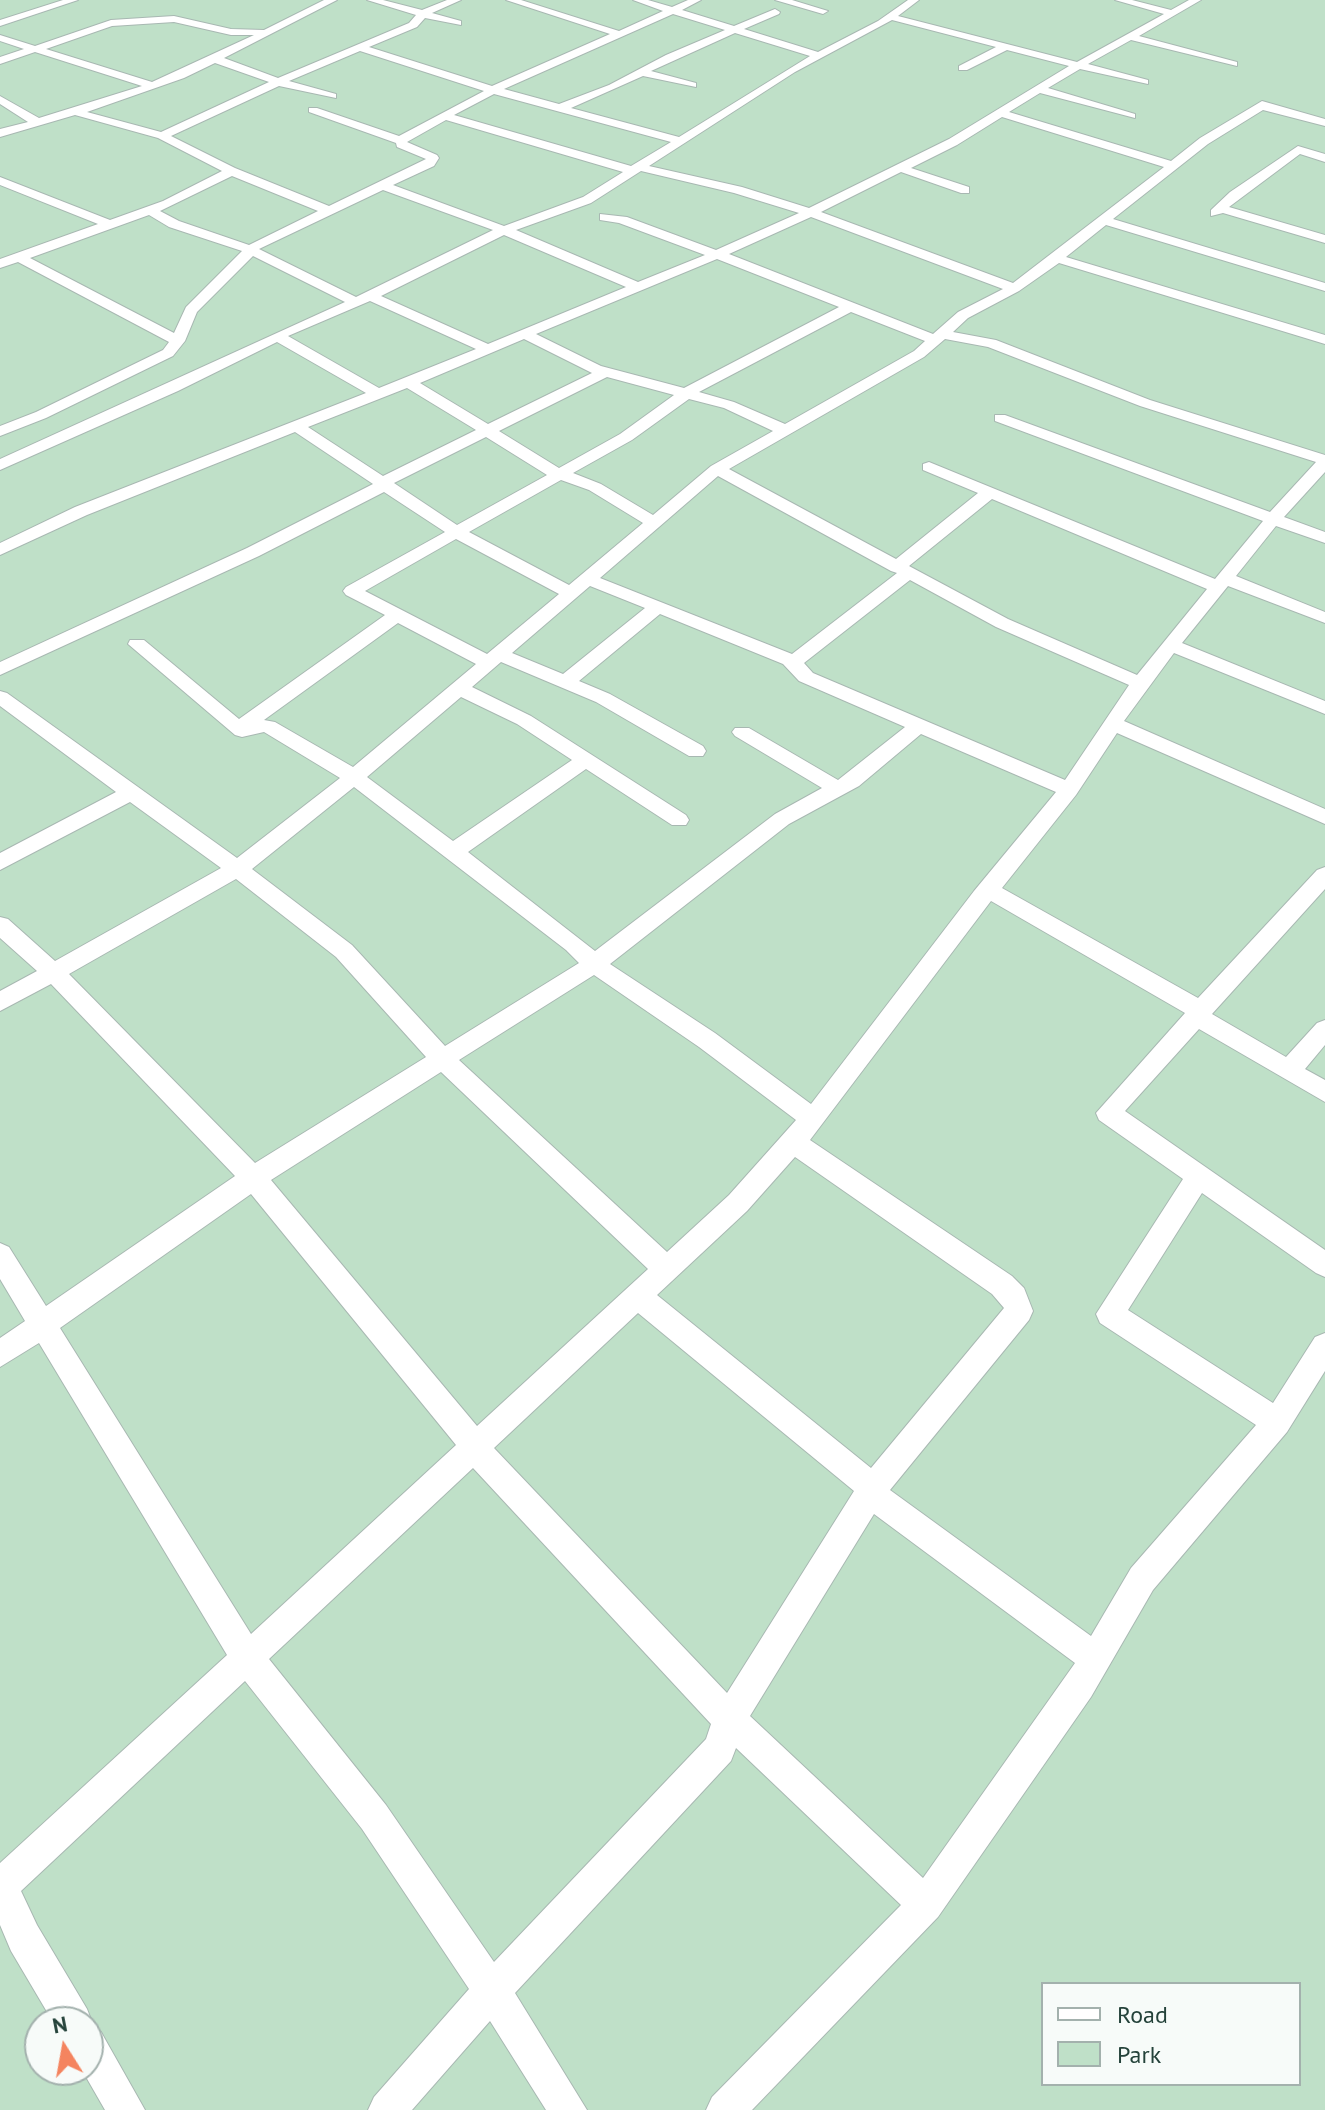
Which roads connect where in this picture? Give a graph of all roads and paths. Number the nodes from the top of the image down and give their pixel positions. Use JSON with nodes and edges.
{"nodes":[{"id":1,"x":27,"y":0,"type":"edge"},
{"id":2,"x":73,"y":0,"type":"edge"},
{"id":3,"x":332,"y":0,"type":"edge"},
{"id":4,"x":372,"y":0,"type":"edge"},
{"id":5,"x":456,"y":0,"type":"edge"},
{"id":6,"x":511,"y":0,"type":"edge"},
{"id":7,"x":638,"y":0,"type":"edge"},
{"id":8,"x":696,"y":0,"type":"edge"},
{"id":9,"x":894,"y":0,"type":"edge"},
{"id":10,"x":1120,"y":0,"type":"edge"},
{"id":11,"x":1196,"y":0,"type":"edge"},
{"id":12,"x":912,"y":2,"type":"edge"},
{"id":13,"x":53,"y":6,"type":"junction"},
{"id":14,"x":777,"y":6,"type":"edge"},
{"id":15,"x":669,"y":11,"type":"junction"},
{"id":16,"x":823,"y":11,"type":"dead end"},
{"id":17,"x":424,"y":13,"type":"junction"},
{"id":18,"x":1173,"y":13,"type":"junction"},
{"id":19,"x":891,"y":17,"type":"junction"},
{"id":20,"x":0,"y":23,"type":"edge"},
{"id":21,"x":457,"y":23,"type":"dead end"},
{"id":22,"x":735,"y":29,"type":"junction"},
{"id":23,"x":263,"y":32,"type":"junction"},
{"id":24,"x":619,"y":34,"type":"junction"},
{"id":25,"x":1130,"y":37,"type":"junction"},
{"id":26,"x":0,"y":38,"type":"edge"},
{"id":27,"x":1006,"y":46,"type":"junction"},
{"id":28,"x":360,"y":48,"type":"junction"},
{"id":29,"x":36,"y":49,"type":"junction"},
{"id":30,"x":818,"y":55,"type":"junction"},
{"id":31,"x":213,"y":58,"type":"junction"},
{"id":32,"x":0,"y":61,"type":"edge"},
{"id":33,"x":1081,"y":64,"type":"junction"},
{"id":34,"x":1233,"y":64,"type":"dead end"},
{"id":35,"x":963,"y":68,"type":"dead end"},
{"id":36,"x":642,"y":72,"type":"junction"},
{"id":37,"x":278,"y":82,"type":"junction"},
{"id":38,"x":1144,"y":82,"type":"dead end"},
{"id":39,"x":692,"y":85,"type":"dead end"},
{"id":40,"x":153,"y":86,"type":"junction"},
{"id":41,"x":1040,"y":89,"type":"junction"},
{"id":42,"x":493,"y":90,"type":"junction"},
{"id":43,"x":332,"y":96,"type":"dead end"},
{"id":44,"x":0,"y":99,"type":"edge"},
{"id":45,"x":313,"y":110,"type":"dead end"},
{"id":46,"x":558,"y":111,"type":"junction"},
{"id":47,"x":75,"y":112,"type":"junction"},
{"id":48,"x":1001,"y":113,"type":"junction"},
{"id":49,"x":445,"y":116,"type":"junction"},
{"id":50,"x":1131,"y":116,"type":"dead end"},
{"id":51,"x":38,"y":123,"type":"junction"},
{"id":52,"x":1325,"y":123,"type":"edge"},
{"id":53,"x":523,"y":128,"type":"dead end"},
{"id":54,"x":0,"y":133,"type":"edge"},
{"id":55,"x":509,"y":135,"type":"junction"},
{"id":56,"x":162,"y":136,"type":"junction"},
{"id":57,"x":678,"y":140,"type":"junction"},
{"id":58,"x":402,"y":141,"type":"junction"},
{"id":59,"x":1325,"y":158,"type":"edge"},
{"id":60,"x":1172,"y":165,"type":"junction"},
{"id":61,"x":900,"y":168,"type":"junction"},
{"id":62,"x":637,"y":169,"type":"junction"},
{"id":63,"x":231,"y":171,"type":"junction"},
{"id":64,"x":0,"y":181,"type":"edge"},
{"id":65,"x":382,"y":185,"type":"junction"},
{"id":66,"x":965,"y":190,"type":"dead end"},
{"id":67,"x":150,"y":210,"type":"junction"},
{"id":68,"x":328,"y":210,"type":"junction"},
{"id":69,"x":811,"y":213,"type":"junction"},
{"id":70,"x":605,"y":217,"type":"dead end"},
{"id":71,"x":1106,"y":221,"type":"junction"},
{"id":72,"x":109,"y":224,"type":"junction"},
{"id":73,"x":504,"y":230,"type":"junction"},
{"id":74,"x":1325,"y":239,"type":"edge"},
{"id":75,"x":251,"y":250,"type":"junction"},
{"id":76,"x":715,"y":255,"type":"junction"},
{"id":77,"x":20,"y":258,"type":"junction"},
{"id":78,"x":1057,"y":258,"type":"junction"},
{"id":79,"x":0,"y":264,"type":"edge"},
{"id":80,"x":637,"y":287,"type":"junction"},
{"id":81,"x":1325,"y":287,"type":"edge"},
{"id":82,"x":1014,"y":288,"type":"junction"},
{"id":83,"x":363,"y":299,"type":"junction"},
{"id":84,"x":848,"y":308,"type":"junction"},
{"id":85,"x":524,"y":334,"type":"junction"},
{"id":86,"x":277,"y":336,"type":"junction"},
{"id":87,"x":938,"y":337,"type":"junction"},
{"id":88,"x":1325,"y":340,"type":"edge"},
{"id":89,"x":178,"y":341,"type":"junction"},
{"id":90,"x":488,"y":349,"type":"junction"},
{"id":91,"x":607,"y":371,"type":"junction"},
{"id":92,"x":108,"y":382,"type":"junction"},
{"id":93,"x":408,"y":382,"type":"junction"},
{"id":94,"x":688,"y":392,"type":"junction"},
{"id":95,"x":379,"y":394,"type":"junction"},
{"id":96,"x":142,"y":401,"type":"junction"},
{"id":97,"x":160,"y":414,"type":"dead end"},
{"id":98,"x":1000,"y":418,"type":"dead end"},
{"id":99,"x":296,"y":426,"type":"junction"},
{"id":100,"x":0,"y":431,"type":"edge"},
{"id":101,"x":486,"y":431,"type":"junction"},
{"id":102,"x":787,"y":431,"type":"junction"},
{"id":103,"x":1325,"y":461,"type":"edge"},
{"id":104,"x":0,"y":465,"type":"edge"},
{"id":105,"x":929,"y":467,"type":"dead end"},
{"id":106,"x":717,"y":469,"type":"junction"},
{"id":107,"x":561,"y":474,"type":"junction"},
{"id":108,"x":384,"y":484,"type":"junction"},
{"id":109,"x":990,"y":492,"type":"junction"},
{"id":110,"x":1273,"y":519,"type":"junction"},
{"id":111,"x":654,"y":523,"type":"junction"},
{"id":112,"x":458,"y":533,"type":"junction"},
{"id":113,"x":1325,"y":538,"type":"edge"},
{"id":114,"x":0,"y":550,"type":"edge"},
{"id":115,"x":903,"y":570,"type":"junction"},
{"id":116,"x":588,"y":579,"type":"junction"},
{"id":117,"x":1222,"y":582,"type":"junction"},
{"id":118,"x":571,"y":593,"type":"junction"},
{"id":119,"x":657,"y":608,"type":"junction"},
{"id":120,"x":397,"y":615,"type":"junction"},
{"id":121,"x":1325,"y":618,"type":"edge"},
{"id":122,"x":137,"y":644,"type":"dead end"},
{"id":123,"x":1171,"y":645,"type":"junction"},
{"id":124,"x":494,"y":659,"type":"junction"},
{"id":125,"x":790,"y":660,"type":"junction"},
{"id":126,"x":0,"y":669,"type":"edge"},
{"id":127,"x":565,"y":682,"type":"junction"},
{"id":128,"x":1140,"y":683,"type":"junction"},
{"id":129,"x":459,"y":688,"type":"junction"},
{"id":130,"x":0,"y":697,"type":"edge"},
{"id":131,"x":1325,"y":708,"type":"edge"},
{"id":132,"x":1113,"y":724,"type":"junction"},
{"id":133,"x":920,"y":725,"type":"junction"},
{"id":134,"x":239,"y":728,"type":"junction"},
{"id":135,"x":742,"y":732,"type":"dead end"},
{"id":136,"x":696,"y":751,"type":"dead end"},
{"id":137,"x":586,"y":760,"type":"junction"},
{"id":138,"x":354,"y":777,"type":"junction"},
{"id":139,"x":839,"y":789,"type":"junction"},
{"id":140,"x":1069,"y":790,"type":"junction"},
{"id":141,"x":132,"y":792,"type":"junction"},
{"id":142,"x":1325,"y":817,"type":"edge"},
{"id":143,"x":679,"y":820,"type":"dead end"},
{"id":144,"x":453,"y":852,"type":"junction"},
{"id":145,"x":0,"y":862,"type":"edge"},
{"id":146,"x":237,"y":869,"type":"junction"},
{"id":147,"x":1325,"y":875,"type":"edge"},
{"id":148,"x":988,"y":890,"type":"junction"},
{"id":149,"x":0,"y":925,"type":"edge"},
{"id":150,"x":594,"y":964,"type":"junction"},
{"id":151,"x":54,"y":973,"type":"junction"},
{"id":152,"x":0,"y":1002,"type":"edge"},
{"id":153,"x":1198,"y":1014,"type":"junction"},
{"id":154,"x":1325,"y":1029,"type":"edge"},
{"id":155,"x":442,"y":1059,"type":"junction"},
{"id":156,"x":1289,"y":1071,"type":"junction"},
{"id":157,"x":1325,"y":1092,"type":"edge"},
{"id":158,"x":813,"y":1119,"type":"junction"},
{"id":159,"x":793,"y":1142,"type":"junction"},
{"id":160,"x":1199,"y":1176,"type":"junction"},
{"id":161,"x":253,"y":1178,"type":"junction"},
{"id":162,"x":0,"y":1255,"type":"edge"},
{"id":163,"x":1325,"y":1265,"type":"edge"},
{"id":164,"x":666,"y":1268,"type":"junction"},
{"id":165,"x":638,"y":1296,"type":"junction"},
{"id":166,"x":42,"y":1325,"type":"junction"},
{"id":167,"x":1325,"y":1346,"type":"edge"},
{"id":168,"x":0,"y":1354,"type":"edge"},
{"id":169,"x":1277,"y":1422,"type":"junction"},
{"id":170,"x":475,"y":1449,"type":"junction"},
{"id":171,"x":872,"y":1491,"type":"junction"},
{"id":172,"x":248,"y":1659,"type":"junction"},
{"id":173,"x":1096,"y":1659,"type":"junction"},
{"id":174,"x":729,"y":1719,"type":"junction"},
{"id":175,"x":0,"y":1887,"type":"edge"},
{"id":176,"x":926,"y":1905,"type":"junction"},
{"id":177,"x":492,"y":1991,"type":"junction"},
{"id":178,"x":64,"y":2006,"type":"edge"},
{"id":179,"x":104,"y":2072,"type":"edge"},
{"id":180,"x":126,"y":2110,"type":"edge"},
{"id":181,"x":387,"y":2110,"type":"edge"},
{"id":182,"x":568,"y":2110,"type":"edge"},
{"id":183,"x":725,"y":2110,"type":"edge"}],
"edges":[{"from":1,"to":13,"type":"street"},
{"from":2,"to":13,"type":"street"},
{"from":3,"to":23,"type":"street"},
{"from":4,"to":17,"type":"street"},
{"from":5,"to":17,"type":"street"},
{"from":6,"to":24,"type":"street"},
{"from":7,"to":15,"type":"street"},
{"from":8,"to":15,"type":"street"},
{"from":9,"to":12,"type":"street"},
{"from":10,"to":18,"type":"street"},
{"from":11,"to":18,"type":"street"},
{"from":12,"to":19,"type":"street"},
{"from":13,"to":20,"type":"street"},
{"from":14,"to":16,"type":"street"},
{"from":14,"to":22,"type":"street"},
{"from":15,"to":22,"type":"street"},
{"from":15,"to":24,"type":"street"},
{"from":17,"to":21,"type":"street"},
{"from":17,"to":28,"type":"street"},
{"from":18,"to":25,"type":"street"},
{"from":19,"to":27,"type":"street"},
{"from":19,"to":30,"type":"street"},
{"from":22,"to":30,"type":"street"},
{"from":22,"to":36,"type":"street"},
{"from":23,"to":29,"type":"street"},
{"from":23,"to":31,"type":"street"},
{"from":24,"to":42,"type":"street"},
{"from":25,"to":33,"type":"street"},
{"from":25,"to":34,"type":"street"},
{"from":26,"to":29,"type":"street"},
{"from":27,"to":33,"type":"street"},
{"from":27,"to":35,"type":"street"},
{"from":28,"to":37,"type":"street"},
{"from":28,"to":42,"type":"street"},
{"from":29,"to":32,"type":"street"},
{"from":29,"to":40,"type":"street"},
{"from":30,"to":57,"type":"street"},
{"from":31,"to":37,"type":"street"},
{"from":31,"to":40,"type":"street"},
{"from":33,"to":38,"type":"street"},
{"from":33,"to":41,"type":"street"},
{"from":36,"to":39,"type":"street"},
{"from":36,"to":46,"type":"street"},
{"from":37,"to":43,"type":"street"},
{"from":37,"to":56,"type":"street"},
{"from":40,"to":47,"type":"street"},
{"from":41,"to":48,"type":"street"},
{"from":41,"to":50,"type":"street"},
{"from":42,"to":46,"type":"street"},
{"from":42,"to":49,"type":"street"},
{"from":44,"to":51,"type":"street"},
{"from":45,"to":58,"type":"street"},
{"from":46,"to":57,"type":"street"},
{"from":47,"to":51,"type":"street"},
{"from":47,"to":56,"type":"street"},
{"from":48,"to":60,"type":"street"},
{"from":48,"to":61,"type":"street"},
{"from":49,"to":55,"type":"street"},
{"from":49,"to":58,"type":"street"},
{"from":51,"to":54,"type":"street"},
{"from":52,"to":60,"type":"street"},
{"from":53,"to":55,"type":"street"},
{"from":55,"to":62,"type":"street"},
{"from":56,"to":63,"type":"street"},
{"from":57,"to":62,"type":"street"},
{"from":58,"to":65,"type":"street"},
{"from":59,"to":74,"type":"street"},
{"from":60,"to":71,"type":"street"},
{"from":61,"to":66,"type":"street"},
{"from":61,"to":69,"type":"street"},
{"from":62,"to":69,"type":"street"},
{"from":62,"to":73,"type":"street"},
{"from":63,"to":67,"type":"street"},
{"from":63,"to":68,"type":"street"},
{"from":64,"to":72,"type":"street"},
{"from":65,"to":68,"type":"street"},
{"from":65,"to":73,"type":"street"},
{"from":67,"to":72,"type":"street"},
{"from":67,"to":75,"type":"street"},
{"from":68,"to":75,"type":"street"},
{"from":69,"to":76,"type":"street"},
{"from":69,"to":82,"type":"street"},
{"from":70,"to":76,"type":"street"},
{"from":71,"to":78,"type":"street"},
{"from":71,"to":81,"type":"street"},
{"from":72,"to":77,"type":"street"},
{"from":73,"to":80,"type":"street"},
{"from":73,"to":83,"type":"street"},
{"from":75,"to":83,"type":"street"},
{"from":75,"to":89,"type":"street"},
{"from":76,"to":80,"type":"street"},
{"from":76,"to":84,"type":"street"},
{"from":77,"to":79,"type":"street"},
{"from":77,"to":89,"type":"street"},
{"from":78,"to":82,"type":"street"},
{"from":78,"to":88,"type":"street"},
{"from":80,"to":85,"type":"street"},
{"from":82,"to":87,"type":"street"},
{"from":83,"to":86,"type":"street"},
{"from":83,"to":90,"type":"street"},
{"from":84,"to":87,"type":"street"},
{"from":84,"to":94,"type":"street"},
{"from":85,"to":90,"type":"street"},
{"from":85,"to":91,"type":"street"},
{"from":86,"to":95,"type":"street"},
{"from":86,"to":96,"type":"street"},
{"from":87,"to":102,"type":"street"},
{"from":87,"to":103,"type":"street"},
{"from":89,"to":92,"type":"street"},
{"from":90,"to":93,"type":"street"},
{"from":91,"to":94,"type":"street"},
{"from":91,"to":101,"type":"street"},
{"from":92,"to":96,"type":"street"},
{"from":92,"to":100,"type":"street"},
{"from":93,"to":95,"type":"street"},
{"from":93,"to":101,"type":"street"},
{"from":94,"to":102,"type":"street"},
{"from":94,"to":107,"type":"street"},
{"from":95,"to":99,"type":"street"},
{"from":96,"to":97,"type":"street"},
{"from":96,"to":104,"type":"street"},
{"from":98,"to":110,"type":"street"},
{"from":99,"to":108,"type":"street"},
{"from":99,"to":114,"type":"street"},
{"from":101,"to":107,"type":"street"},
{"from":101,"to":108,"type":"street"},
{"from":102,"to":106,"type":"street"},
{"from":103,"to":110,"type":"street"},
{"from":105,"to":109,"type":"street"},
{"from":106,"to":111,"type":"street"},
{"from":106,"to":115,"type":"street"},
{"from":107,"to":111,"type":"street"},
{"from":107,"to":112,"type":"street"},
{"from":108,"to":112,"type":"street"},
{"from":108,"to":126,"type":"street"},
{"from":109,"to":115,"type":"street"},
{"from":109,"to":117,"type":"street"},
{"from":110,"to":113,"type":"street"},
{"from":110,"to":117,"type":"street"},
{"from":111,"to":116,"type":"street"},
{"from":112,"to":118,"type":"street"},
{"from":112,"to":120,"type":"street"},
{"from":115,"to":125,"type":"street"},
{"from":115,"to":128,"type":"street"},
{"from":116,"to":118,"type":"street"},
{"from":116,"to":119,"type":"street"},
{"from":117,"to":121,"type":"street"},
{"from":117,"to":123,"type":"street"},
{"from":118,"to":124,"type":"street"},
{"from":119,"to":125,"type":"street"},
{"from":119,"to":127,"type":"street"},
{"from":120,"to":124,"type":"street"},
{"from":120,"to":134,"type":"street"},
{"from":122,"to":134,"type":"street"},
{"from":123,"to":128,"type":"street"},
{"from":123,"to":131,"type":"street"},
{"from":124,"to":127,"type":"street"},
{"from":124,"to":129,"type":"street"},
{"from":125,"to":133,"type":"street"},
{"from":127,"to":136,"type":"street"},
{"from":128,"to":132,"type":"street"},
{"from":129,"to":137,"type":"street"},
{"from":129,"to":138,"type":"street"},
{"from":130,"to":141,"type":"street"},
{"from":132,"to":140,"type":"street"},
{"from":132,"to":142,"type":"street"},
{"from":133,"to":139,"type":"street"},
{"from":133,"to":140,"type":"street"},
{"from":134,"to":138,"type":"street"},
{"from":135,"to":139,"type":"street"},
{"from":137,"to":143,"type":"street"},
{"from":137,"to":144,"type":"street"},
{"from":138,"to":144,"type":"street"},
{"from":138,"to":146,"type":"street"},
{"from":139,"to":150,"type":"street"},
{"from":140,"to":148,"type":"street"},
{"from":141,"to":145,"type":"street"},
{"from":141,"to":146,"type":"street"},
{"from":144,"to":150,"type":"street"},
{"from":146,"to":151,"type":"street"},
{"from":146,"to":155,"type":"street"},
{"from":147,"to":153,"type":"street"},
{"from":148,"to":153,"type":"street"},
{"from":148,"to":158,"type":"street"},
{"from":149,"to":151,"type":"street"},
{"from":150,"to":155,"type":"street"},
{"from":150,"to":158,"type":"street"},
{"from":151,"to":152,"type":"street"},
{"from":151,"to":161,"type":"street"},
{"from":153,"to":156,"type":"street"},
{"from":153,"to":160,"type":"street"},
{"from":154,"to":156,"type":"street"},
{"from":155,"to":161,"type":"street"},
{"from":155,"to":164,"type":"street"},
{"from":156,"to":157,"type":"street"},
{"from":158,"to":159,"type":"street"},
{"from":159,"to":164,"type":"street"},
{"from":159,"to":171,"type":"street"},
{"from":160,"to":163,"type":"street"},
{"from":160,"to":169,"type":"street"},
{"from":161,"to":166,"type":"street"},
{"from":161,"to":170,"type":"street"},
{"from":162,"to":166,"type":"street"},
{"from":164,"to":165,"type":"street"},
{"from":165,"to":170,"type":"street"},
{"from":165,"to":171,"type":"street"},
{"from":166,"to":168,"type":"street"},
{"from":166,"to":172,"type":"street"},
{"from":167,"to":169,"type":"street"},
{"from":169,"to":173,"type":"street"},
{"from":170,"to":172,"type":"street"},
{"from":170,"to":174,"type":"street"},
{"from":171,"to":173,"type":"street"},
{"from":171,"to":174,"type":"street"},
{"from":172,"to":175,"type":"street"},
{"from":172,"to":177,"type":"street"},
{"from":173,"to":176,"type":"street"},
{"from":174,"to":176,"type":"street"},
{"from":174,"to":177,"type":"street"},
{"from":175,"to":178,"type":"street"},
{"from":176,"to":183,"type":"street"},
{"from":177,"to":181,"type":"street"},
{"from":177,"to":182,"type":"street"},
{"from":179,"to":180,"type":"street"}]}
